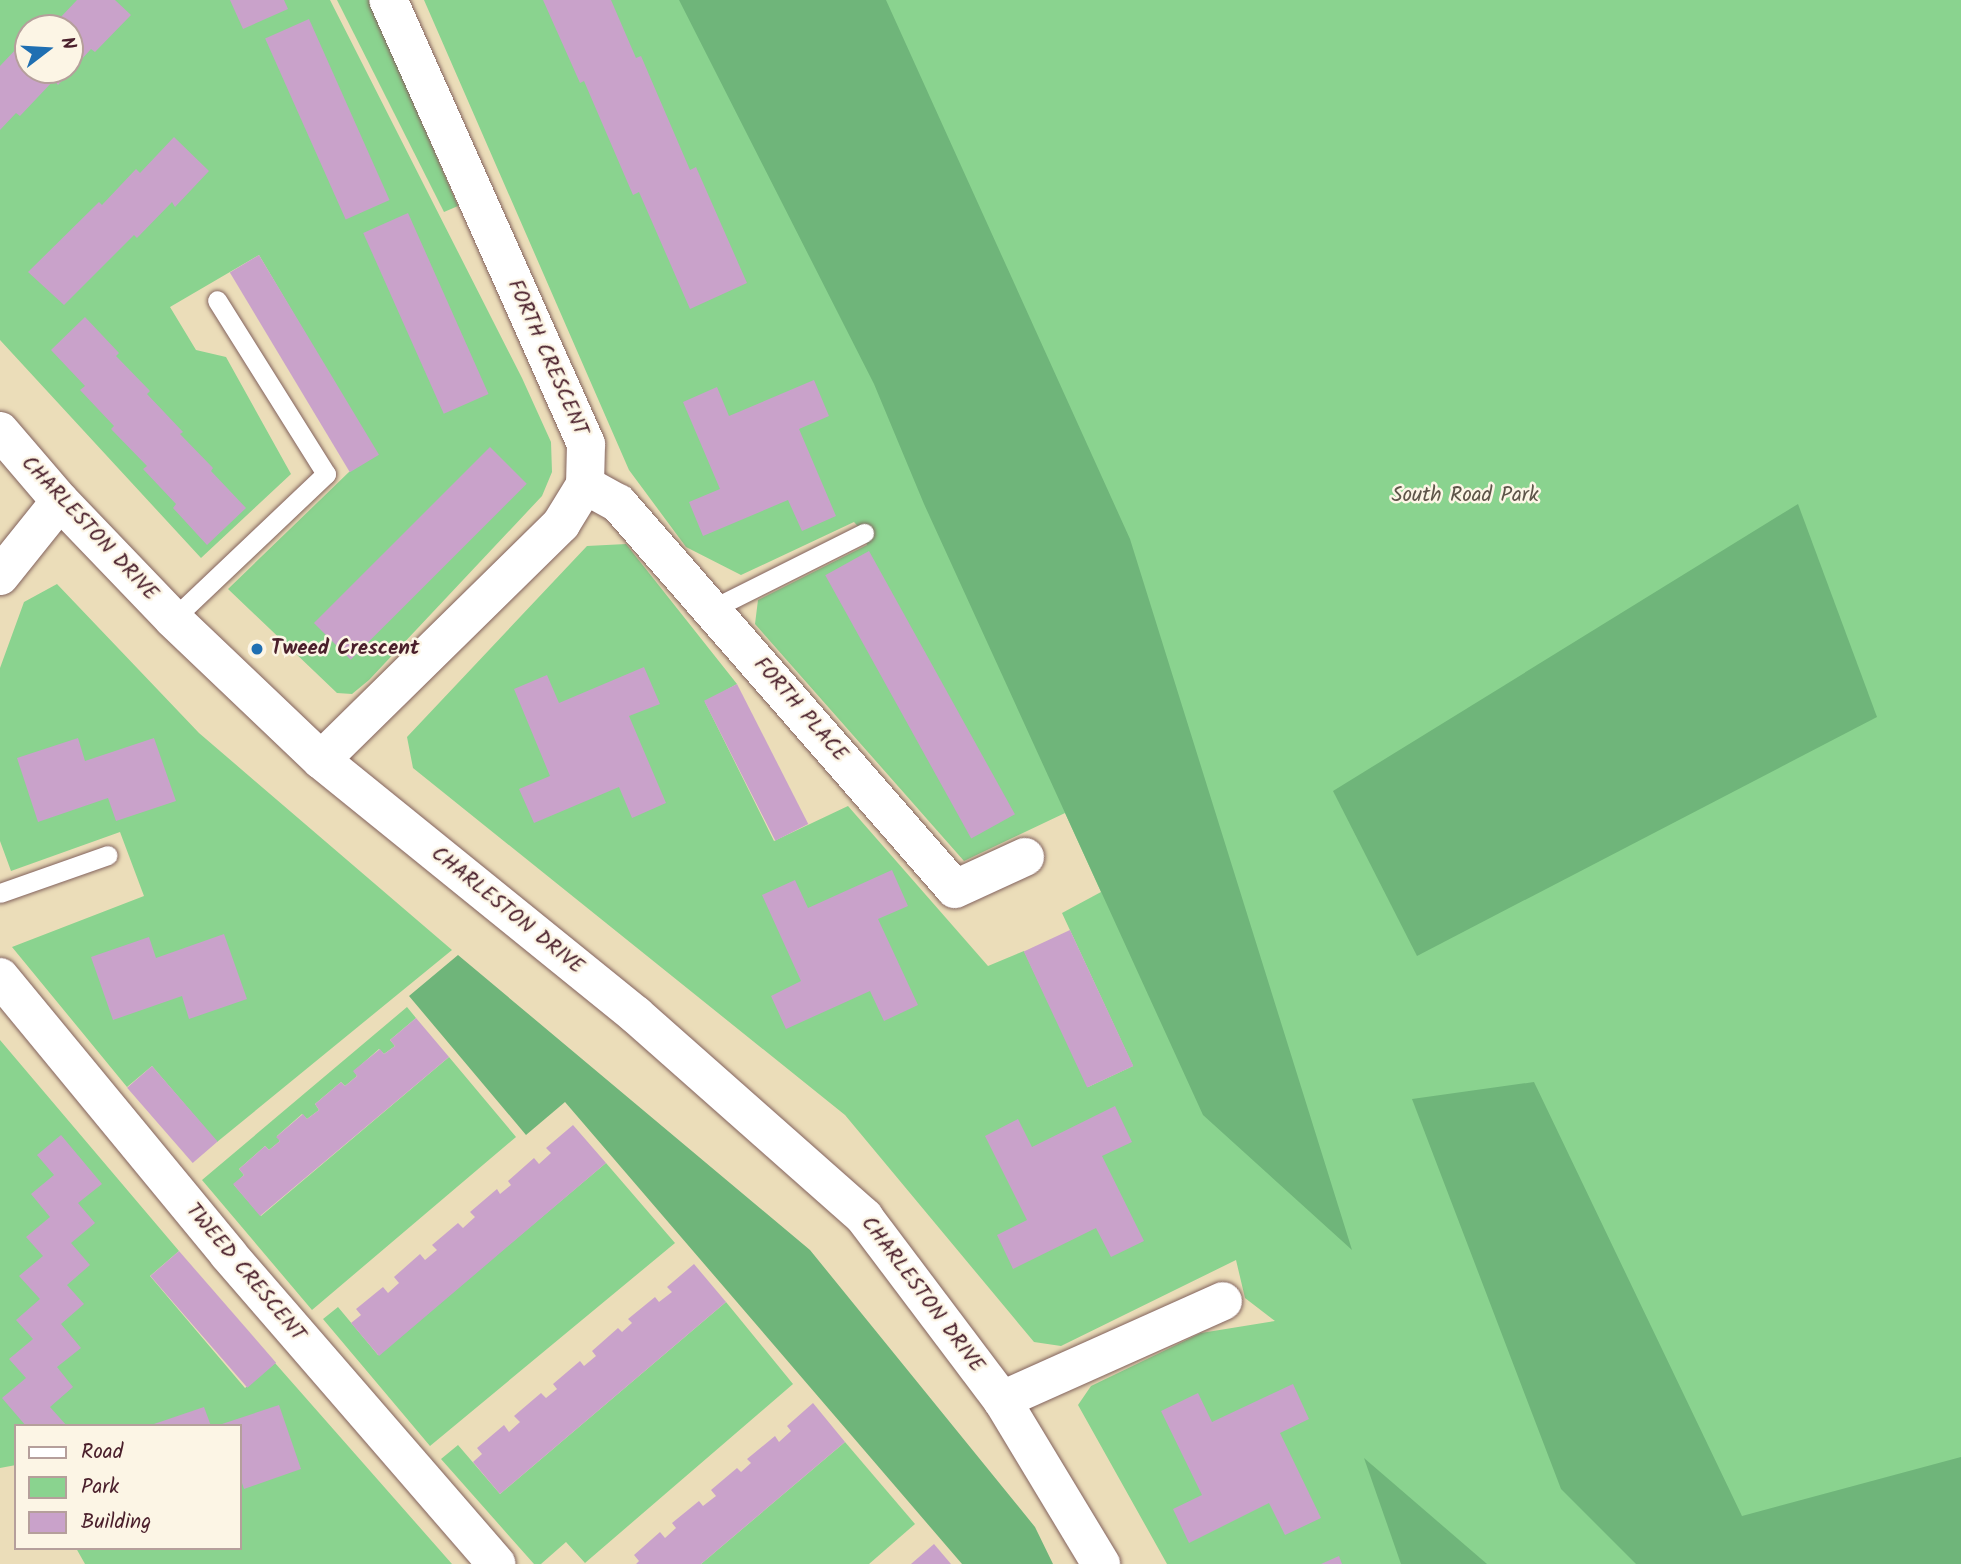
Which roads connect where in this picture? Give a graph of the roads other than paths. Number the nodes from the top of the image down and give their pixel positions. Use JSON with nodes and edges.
{"nodes":[{"id":1,"x":388,"y":0,"type":"edge"},
{"id":2,"x":217,"y":300,"type":"dead end"},
{"id":3,"x":0,"y":431,"type":"edge"},
{"id":4,"x":585,"y":485,"type":"junction"},
{"id":5,"x":60,"y":501,"type":"junction"},
{"id":6,"x":864,"y":533,"type":"dead end"},
{"id":7,"x":0,"y":576,"type":"edge"},
{"id":8,"x":712,"y":609,"type":"junction"},
{"id":9,"x":173,"y":620,"type":"junction"},
{"id":10,"x":321,"y":760,"type":"junction"},
{"id":11,"x":108,"y":855,"type":"dead end"},
{"id":12,"x":1025,"y":857,"type":"dead end"},
{"id":13,"x":0,"y":893,"type":"edge"},
{"id":14,"x":0,"y":977,"type":"edge"},
{"id":15,"x":1223,"y":1301,"type":"dead end"},
{"id":16,"x":1002,"y":1400,"type":"junction"},
{"id":17,"x":497,"y":1564,"type":"edge"},
{"id":18,"x":1101,"y":1564,"type":"edge"}],
"edges":[{"from":1,"to":4,"type":"street","name":"FORTH CRESCENT"},
{"from":2,"to":9,"type":"lane"},
{"from":3,"to":5,"type":"street","name":"CHARLESTON DRIVE"},
{"from":4,"to":8,"type":"street","name":"FORTH PLACE"},
{"from":4,"to":10,"type":"street"},
{"from":5,"to":7,"type":"street"},
{"from":5,"to":9,"type":"street","name":"CHARLESTON DRIVE"},
{"from":6,"to":8,"type":"lane"},
{"from":8,"to":12,"type":"street","name":"FORTH PLACE"},
{"from":9,"to":10,"type":"street","name":"CHARLESTON DRIVE"},
{"from":10,"to":16,"type":"street","name":"CHARLESTON DRIVE"},
{"from":11,"to":13,"type":"lane"},
{"from":14,"to":17,"type":"street","name":"TWEED CRESCENT"},
{"from":15,"to":16,"type":"street"},
{"from":16,"to":18,"type":"street","name":"CHARLESTON DRIVE"}]}
